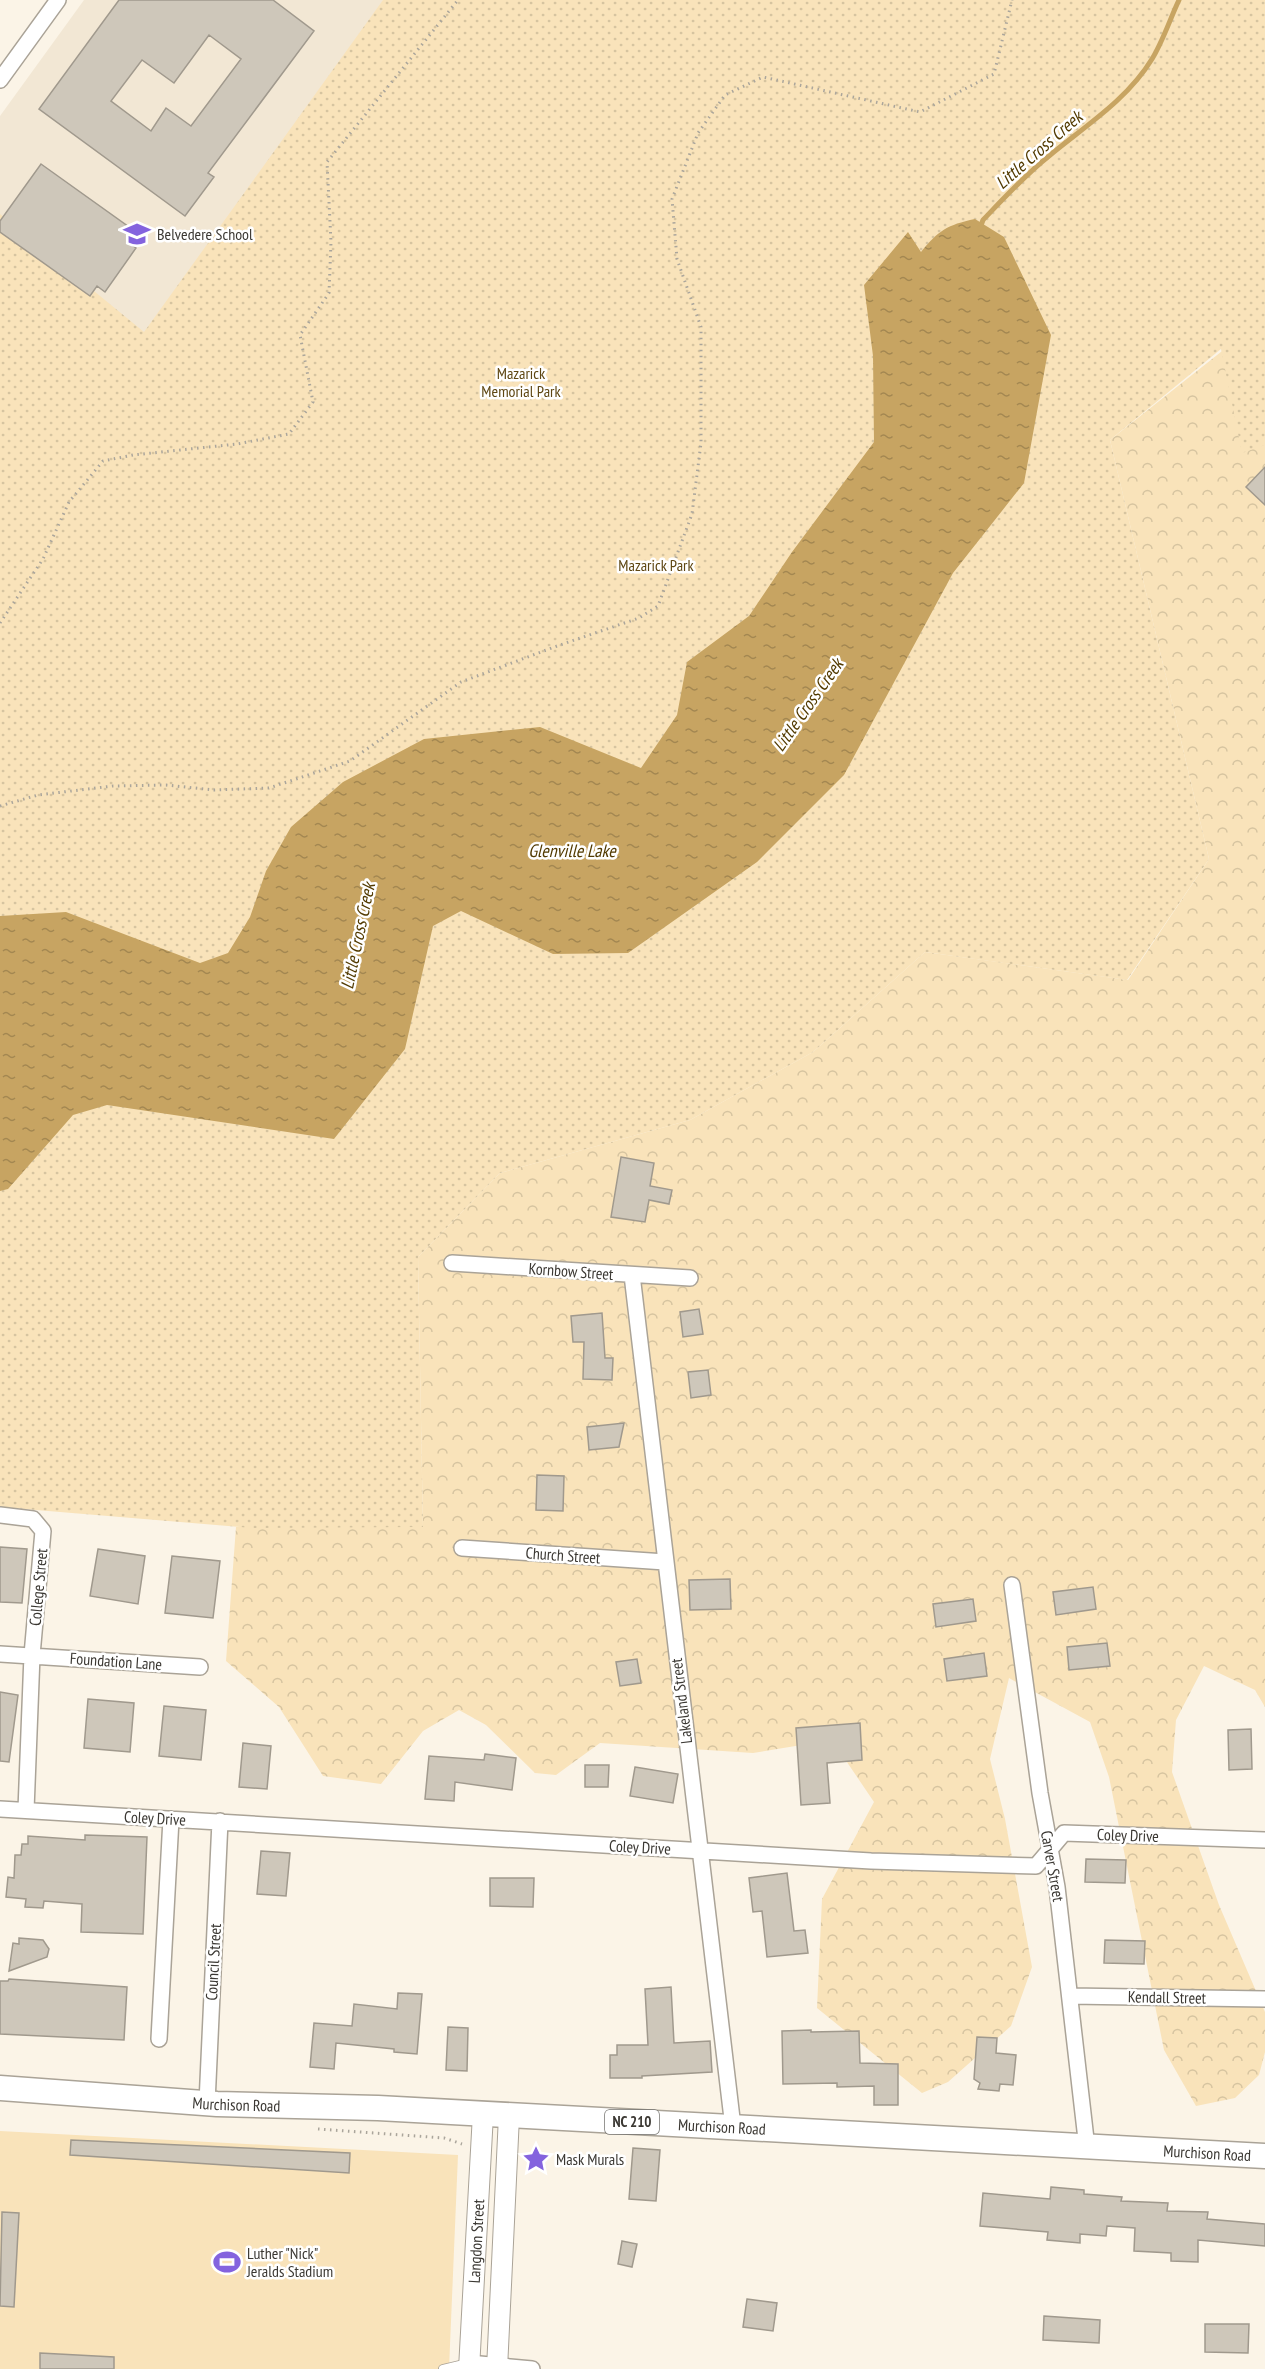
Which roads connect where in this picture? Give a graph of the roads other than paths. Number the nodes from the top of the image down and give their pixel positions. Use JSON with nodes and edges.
{"nodes":[{"id":1,"x":58,"y":0,"type":"edge"},
{"id":2,"x":0,"y":80,"type":"edge"},
{"id":3,"x":452,"y":1263,"type":"dead end"},
{"id":4,"x":632,"y":1275,"type":"junction"},
{"id":5,"x":690,"y":1278,"type":"dead end"},
{"id":6,"x":0,"y":1515,"type":"edge"},
{"id":7,"x":462,"y":1548,"type":"dead end"},
{"id":8,"x":665,"y":1562,"type":"junction"},
{"id":9,"x":1012,"y":1586,"type":"dead end"},
{"id":10,"x":0,"y":1654,"type":"edge"},
{"id":11,"x":32,"y":1655,"type":"junction"},
{"id":12,"x":200,"y":1667,"type":"dead end"},
{"id":13,"x":0,"y":1809,"type":"edge"},
{"id":14,"x":26,"y":1810,"type":"junction"},
{"id":15,"x":171,"y":1819,"type":"junction"},
{"id":16,"x":220,"y":1821,"type":"junction"},
{"id":17,"x":1265,"y":1840,"type":"edge"},
{"id":18,"x":1049,"y":1848,"type":"junction"},
{"id":19,"x":698,"y":1851,"type":"junction"},
{"id":20,"x":1070,"y":1996,"type":"junction"},
{"id":21,"x":1265,"y":1999,"type":"edge"},
{"id":22,"x":159,"y":2039,"type":"dead end"},
{"id":23,"x":0,"y":2088,"type":"edge"},
{"id":24,"x":207,"y":2103,"type":"junction"},
{"id":25,"x":483,"y":2114,"type":"junction"},
{"id":26,"x":509,"y":2116,"type":"junction"},
{"id":27,"x":733,"y":2127,"type":"junction"},
{"id":28,"x":1087,"y":2148,"type":"junction"},
{"id":29,"x":1265,"y":2156,"type":"edge"},
{"id":30,"x":469,"y":2366,"type":"edge"},
{"id":31,"x":498,"y":2367,"type":"edge"},
{"id":32,"x":443,"y":2369,"type":"edge"},
{"id":33,"x":532,"y":2369,"type":"edge"}],
"edges":[{"from":1,"to":2,"type":"street"},
{"from":3,"to":4,"type":"street","name":"Kornbow Street"},
{"from":4,"to":5,"type":"street","name":"Kornbow Street"},
{"from":4,"to":8,"type":"street","name":"Lakeland Street"},
{"from":6,"to":11,"type":"street","name":"College Street"},
{"from":7,"to":8,"type":"street","name":"Church Street"},
{"from":8,"to":19,"type":"street","name":"Lakeland Street"},
{"from":9,"to":18,"type":"street","name":"Carver Street"},
{"from":10,"to":11,"type":"street","name":"Foundation Lane"},
{"from":11,"to":12,"type":"street","name":"Foundation Lane"},
{"from":11,"to":14,"type":"street"},
{"from":13,"to":14,"type":"street","name":"Coley Drive"},
{"from":14,"to":15,"type":"street","name":"Coley Drive"},
{"from":15,"to":16,"type":"street","name":"Coley Drive"},
{"from":15,"to":22,"type":"street"},
{"from":16,"to":19,"type":"street","name":"Coley Drive"},
{"from":16,"to":24,"type":"street","name":"Council Street"},
{"from":17,"to":18,"type":"street","name":"Coley Drive"},
{"from":18,"to":19,"type":"street","name":"Coley Drive"},
{"from":18,"to":20,"type":"street","name":"Carver Street"},
{"from":19,"to":27,"type":"street","name":"Lakeland Street"},
{"from":20,"to":21,"type":"street","name":"Kendall Street"},
{"from":20,"to":28,"type":"street","name":"Carver Street"},
{"from":23,"to":24,"type":"main road","name":"Murchison Road","number":"NC 210"},
{"from":24,"to":25,"type":"main road","name":"Murchison Road","number":"NC 210"},
{"from":25,"to":26,"type":"main road","name":"Murchison Road","number":"NC 210"},
{"from":25,"to":30,"type":"street","name":"Langdon Street"},
{"from":26,"to":27,"type":"main road","name":"Murchison Road","number":"NC 210"},
{"from":26,"to":31,"type":"street","name":"Langdon Street"},
{"from":27,"to":28,"type":"main road","name":"Murchison Road","number":"NC 210"},
{"from":28,"to":29,"type":"main road","name":"Murchison Road","number":"NC 210"},
{"from":30,"to":31,"type":"street"},
{"from":30,"to":32,"type":"lane"},
{"from":31,"to":33,"type":"street"}]}
